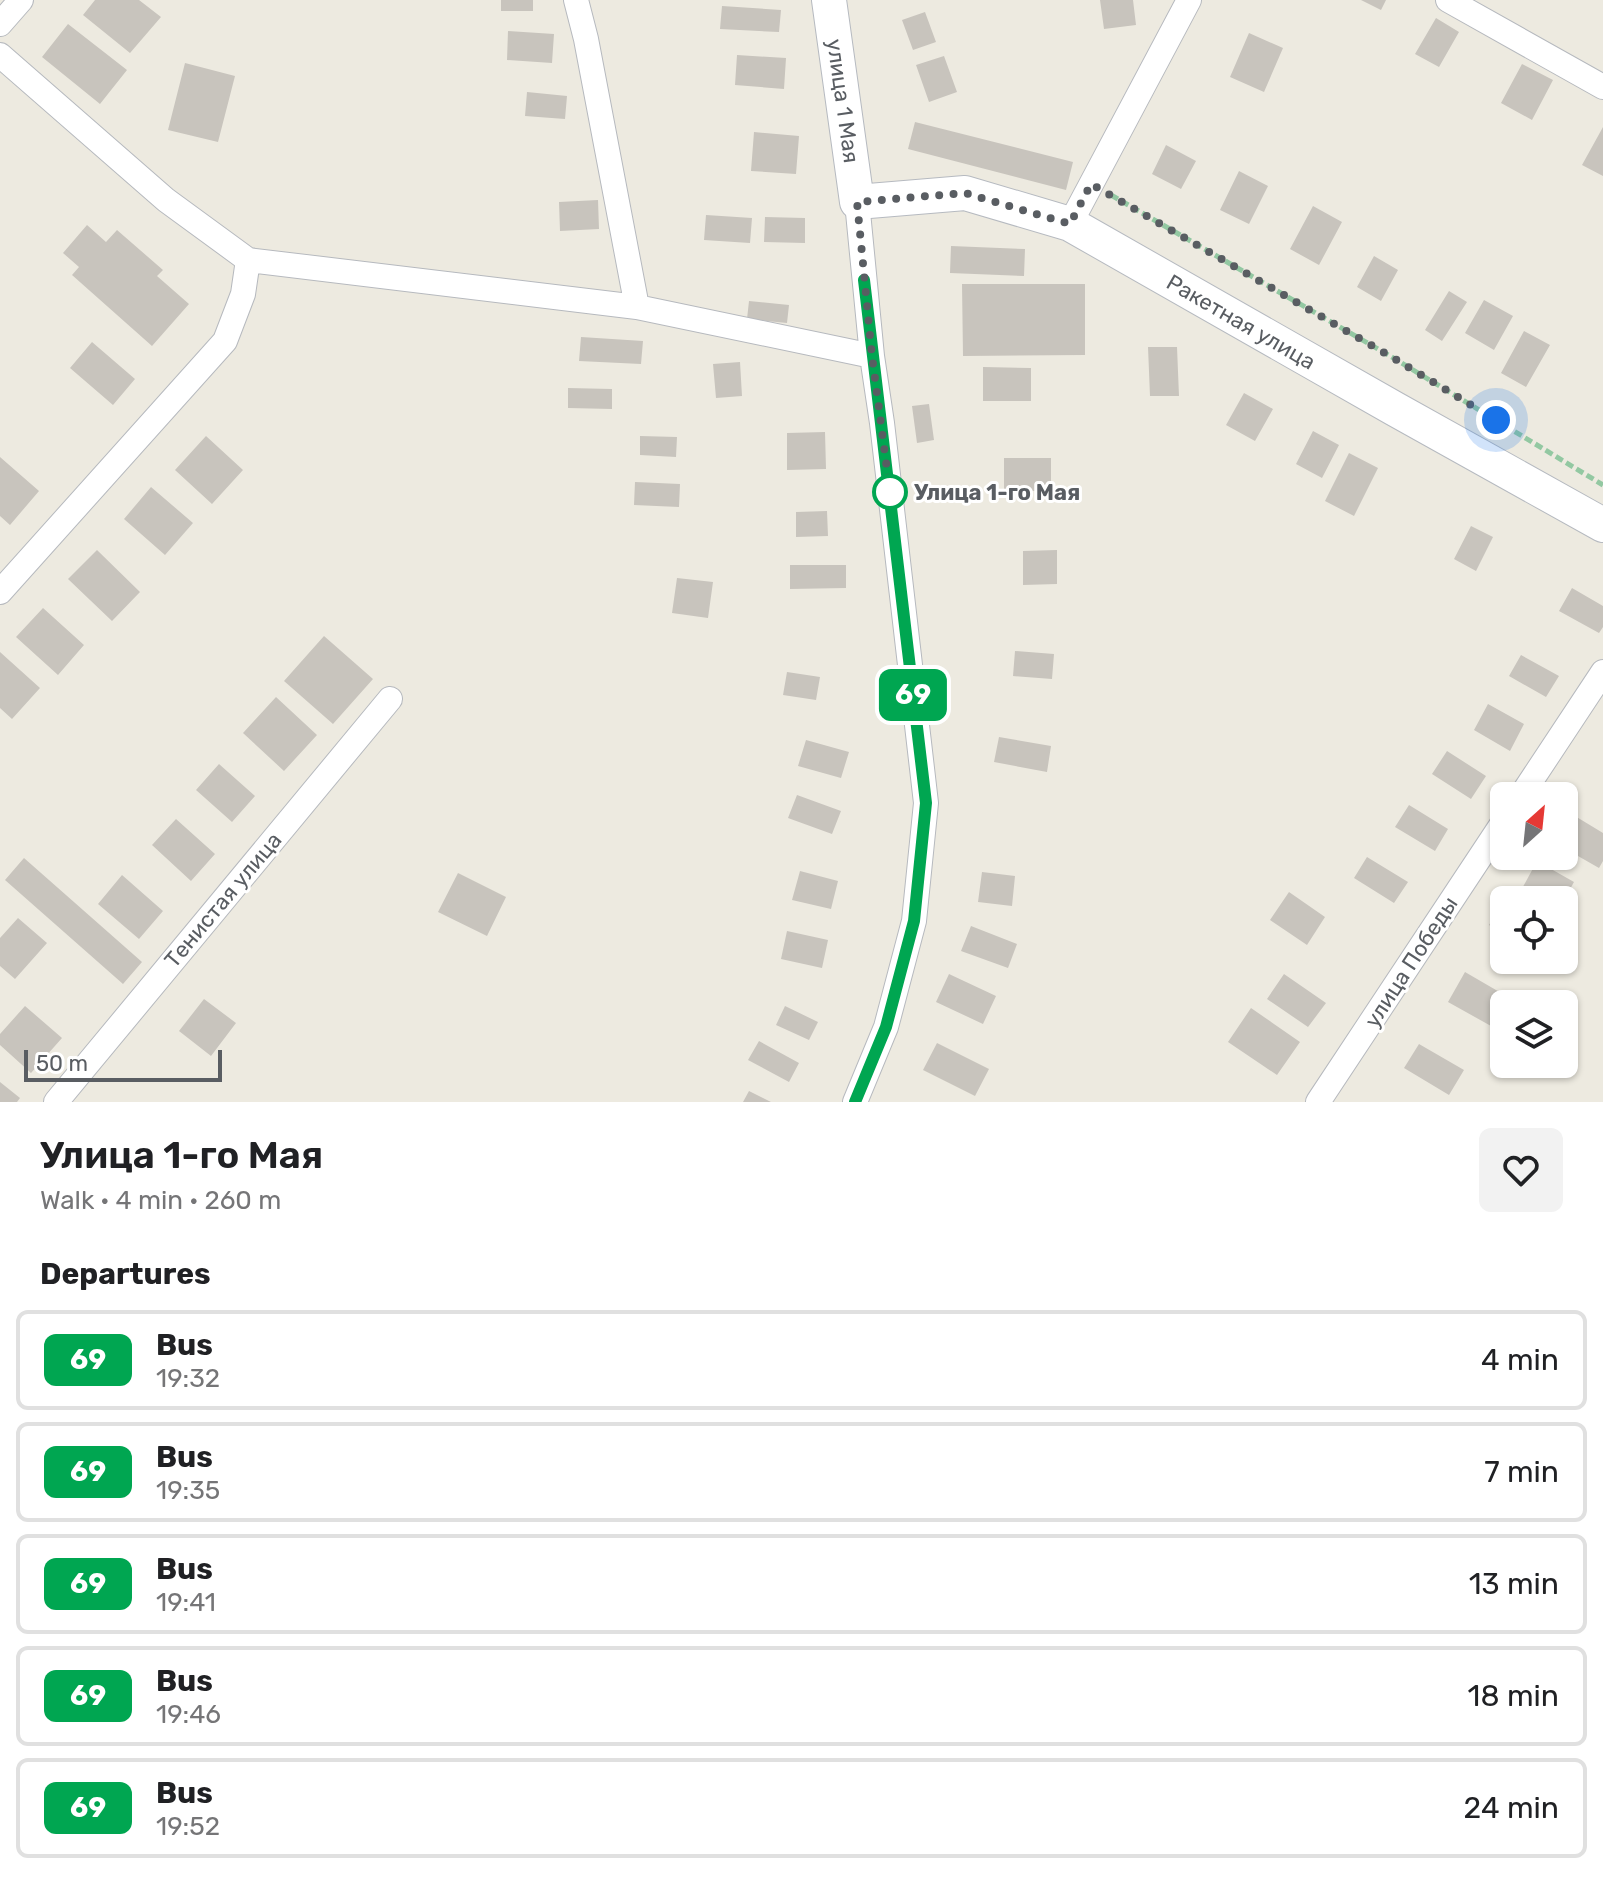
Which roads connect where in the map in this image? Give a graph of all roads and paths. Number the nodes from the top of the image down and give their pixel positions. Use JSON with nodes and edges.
{"nodes":[{"id":1,"x":21,"y":0,"type":"edge"},
{"id":2,"x":576,"y":0,"type":"edge"},
{"id":3,"x":829,"y":0,"type":"edge"},
{"id":4,"x":1189,"y":0,"type":"edge"},
{"id":5,"x":1448,"y":0,"type":"edge"},
{"id":6,"x":0,"y":24,"type":"edge"},
{"id":7,"x":0,"y":55,"type":"edge"},
{"id":8,"x":1603,"y":87,"type":"edge"},
{"id":9,"x":1091,"y":184,"type":"junction"},
{"id":10,"x":857,"y":202,"type":"junction"},
{"id":11,"x":1070,"y":224,"type":"junction"},
{"id":12,"x":248,"y":260,"type":"junction"},
{"id":13,"x":637,"y":307,"type":"junction"},
{"id":14,"x":872,"y":356,"type":"junction"},
{"id":15,"x":1603,"y":485,"type":"edge"},
{"id":16,"x":1603,"y":525,"type":"edge"},
{"id":17,"x":0,"y":592,"type":"edge"},
{"id":18,"x":1603,"y":672,"type":"edge"},
{"id":19,"x":390,"y":699,"type":"dead end"},
{"id":20,"x":1530,"y":782,"type":"edge"},
{"id":21,"x":1490,"y":842,"type":"edge"},
{"id":22,"x":56,"y":1102,"type":"edge"},
{"id":23,"x":855,"y":1102,"type":"edge"},
{"id":24,"x":1318,"y":1102,"type":"edge"}],
"edges":[{"from":1,"to":6,"type":"street"},
{"from":2,"to":13,"type":"street"},
{"from":3,"to":10,"type":"main road","name":"улица 1 Мая"},
{"from":4,"to":9,"type":"street"},
{"from":5,"to":8,"type":"street"},
{"from":7,"to":12,"type":"street"},
{"from":9,"to":11,"type":"street"},
{"from":9,"to":15,"type":"path"},
{"from":10,"to":11,"type":"main road","name":"Ракетная улица"},
{"from":10,"to":14,"type":"street"},
{"from":11,"to":16,"type":"main road","name":"Ракетная улица"},
{"from":12,"to":13,"type":"street"},
{"from":12,"to":17,"type":"street"},
{"from":13,"to":14,"type":"street"},
{"from":14,"to":23,"type":"street"},
{"from":18,"to":20,"type":"street"},
{"from":19,"to":22,"type":"street","name":"Тенистая улица"},
{"from":21,"to":24,"type":"street","name":"улица Победы"}]}
